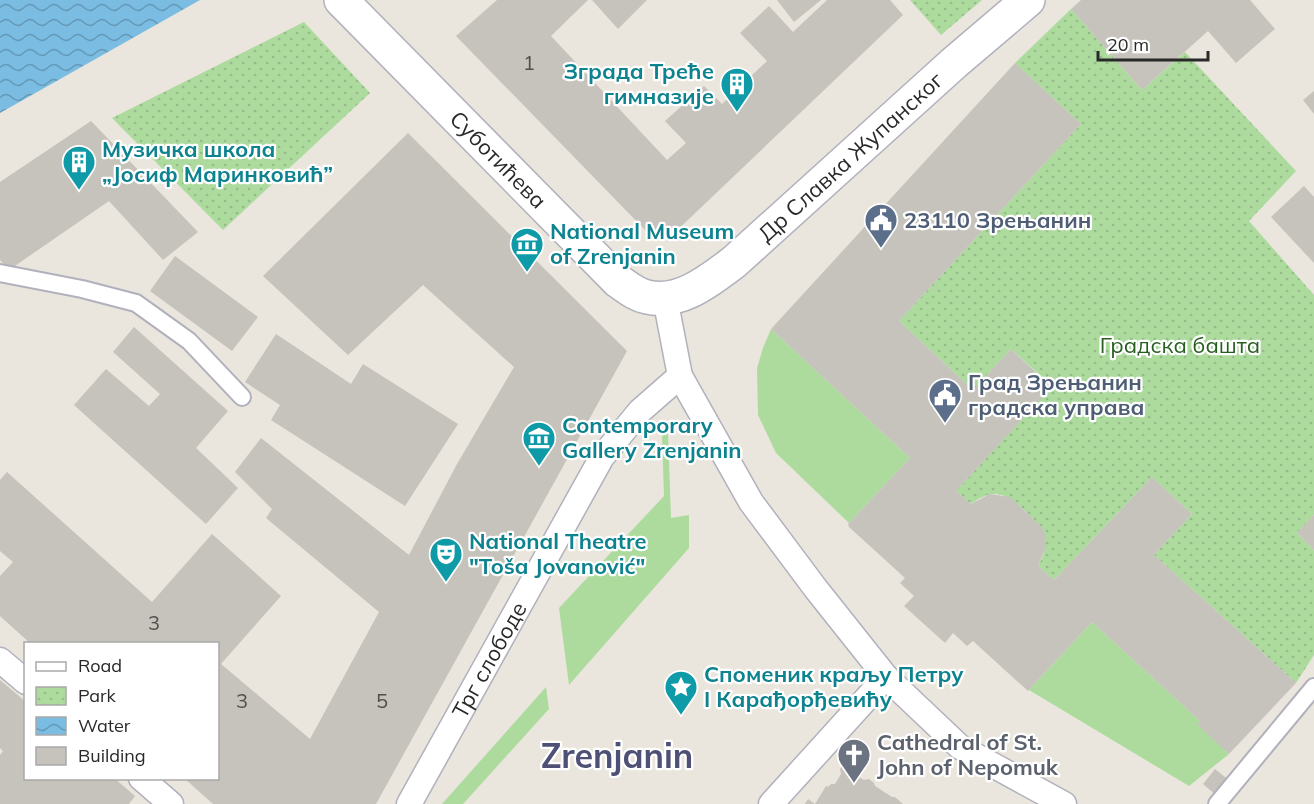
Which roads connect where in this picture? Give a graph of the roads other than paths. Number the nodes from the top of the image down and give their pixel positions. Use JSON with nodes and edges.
{"nodes":[{"id":1,"x":341,"y":0,"type":"edge"},
{"id":2,"x":1028,"y":0,"type":"edge"},
{"id":3,"x":0,"y":273,"type":"edge"},
{"id":4,"x":665,"y":298,"type":"junction"},
{"id":5,"x":681,"y":376,"type":"junction"},
{"id":6,"x":242,"y":397,"type":"dead end"},
{"id":7,"x":0,"y":660,"type":"edge"},
{"id":8,"x":886,"y":677,"type":"junction"},
{"id":9,"x":24,"y":680,"type":"edge"},
{"id":10,"x":1314,"y":687,"type":"edge"},
{"id":11,"x":143,"y":780,"type":"edge"},
{"id":12,"x":171,"y":804,"type":"edge"},
{"id":13,"x":409,"y":804,"type":"edge"},
{"id":14,"x":771,"y":804,"type":"edge"},
{"id":15,"x":1064,"y":804,"type":"edge"},
{"id":16,"x":1217,"y":804,"type":"edge"}],
"edges":[{"from":1,"to":4,"type":"street","name":"Суботићева"},
{"from":2,"to":4,"type":"street","name":"Др Славка Жупанског"},
{"from":3,"to":6,"type":"lane"},
{"from":4,"to":5,"type":"street"},
{"from":5,"to":8,"type":"street"},
{"from":5,"to":13,"type":"street","name":"Трг слободе"},
{"from":7,"to":9,"type":"street"},
{"from":8,"to":14,"type":"street"},
{"from":8,"to":15,"type":"street"},
{"from":10,"to":16,"type":"lane"},
{"from":11,"to":12,"type":"street"}]}
